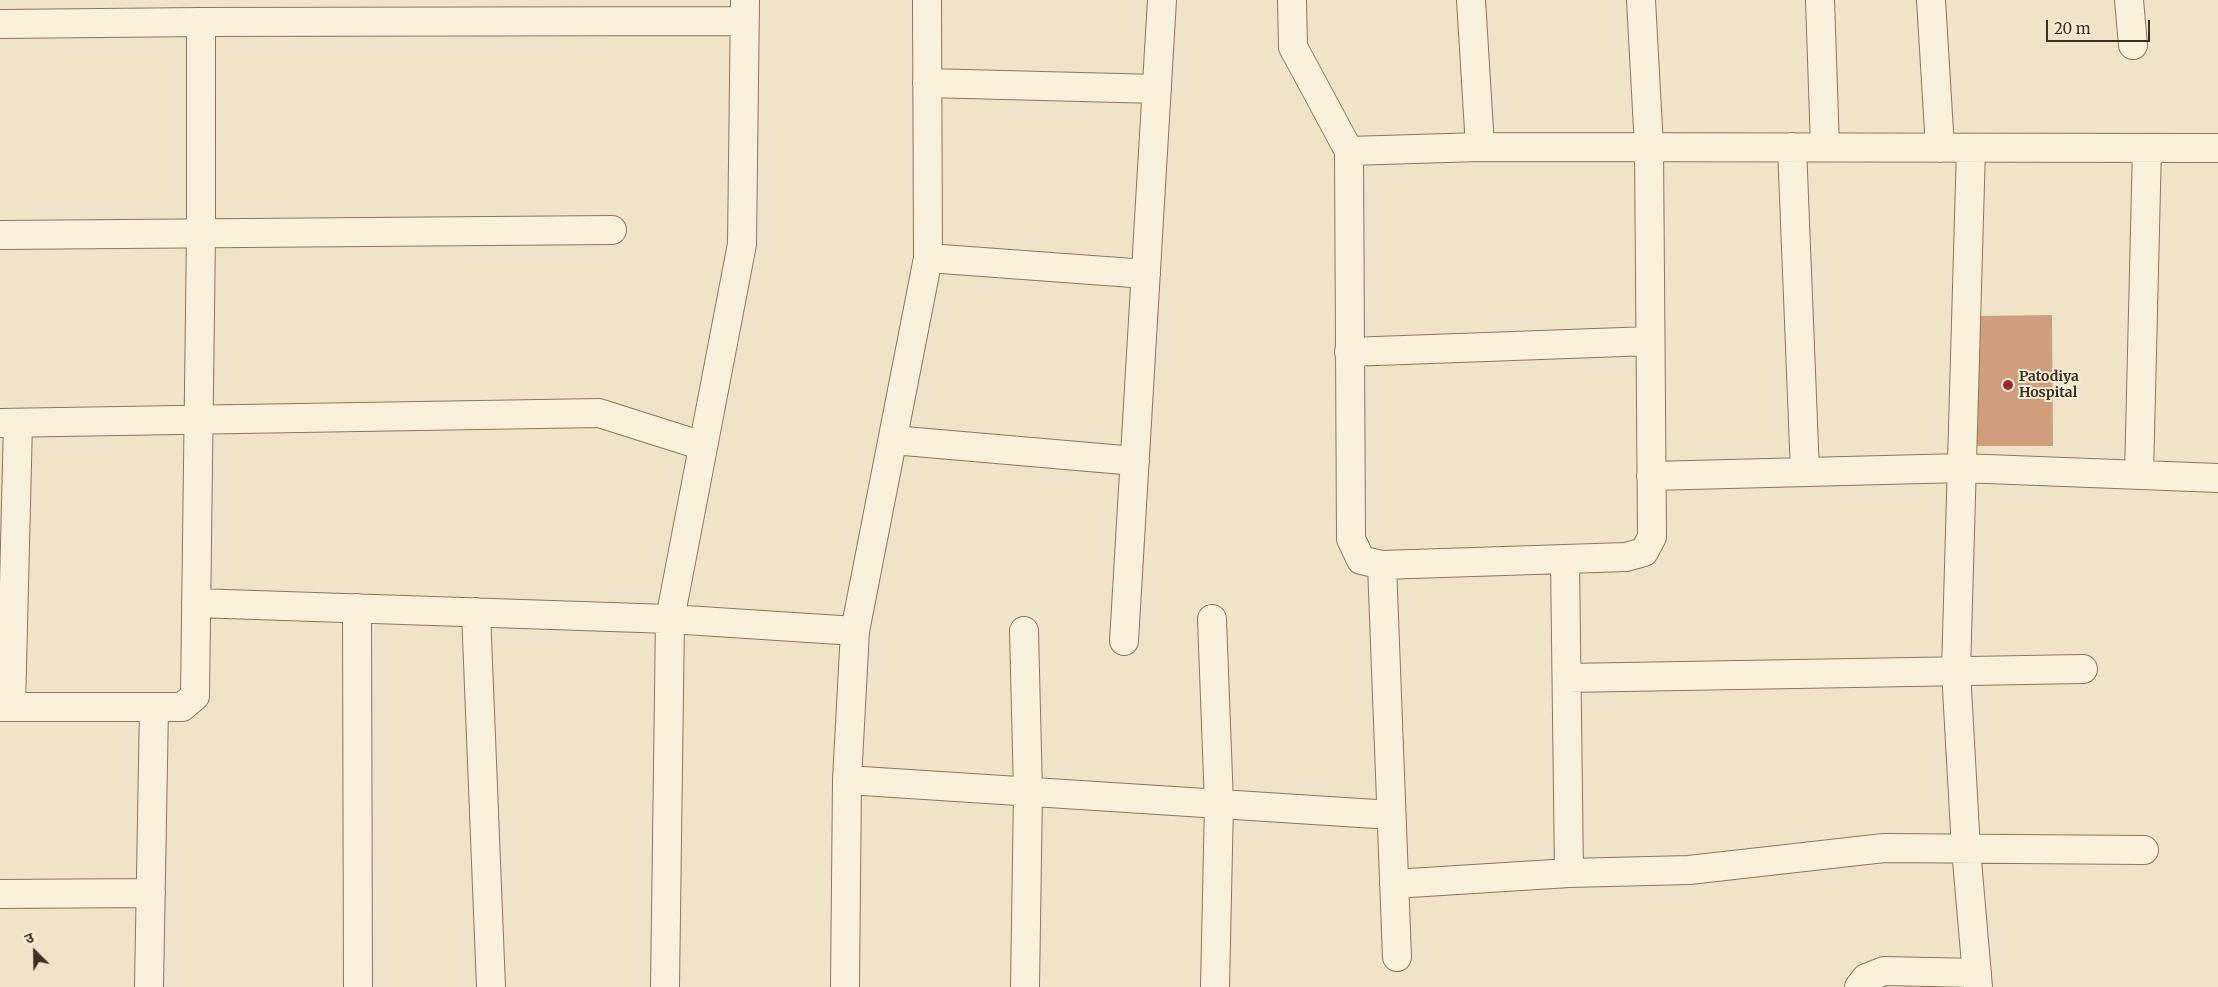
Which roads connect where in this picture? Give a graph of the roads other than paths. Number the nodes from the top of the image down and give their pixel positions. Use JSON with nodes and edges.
{"nodes":[{"id":1,"x":927,"y":0,"type":"edge"},
{"id":2,"x":1162,"y":0,"type":"edge"},
{"id":3,"x":1292,"y":0,"type":"edge"},
{"id":4,"x":1471,"y":0,"type":"edge"},
{"id":5,"x":1641,"y":0,"type":"edge"},
{"id":6,"x":1820,"y":0,"type":"edge"},
{"id":7,"x":1931,"y":0,"type":"edge"},
{"id":8,"x":2129,"y":0,"type":"edge"},
{"id":9,"x":744,"y":10,"type":"edge"},
{"id":10,"x":60,"y":11,"type":"edge"},
{"id":11,"x":201,"y":22,"type":"junction"},
{"id":12,"x":0,"y":24,"type":"edge"},
{"id":13,"x":2133,"y":44,"type":"dead end"},
{"id":14,"x":927,"y":82,"type":"junction"},
{"id":15,"x":1157,"y":89,"type":"junction"},
{"id":16,"x":1480,"y":147,"type":"junction"},
{"id":17,"x":1649,"y":147,"type":"junction"},
{"id":18,"x":1792,"y":147,"type":"junction"},
{"id":19,"x":1824,"y":147,"type":"junction"},
{"id":20,"x":1940,"y":148,"type":"junction"},
{"id":21,"x":1971,"y":148,"type":"junction"},
{"id":22,"x":2147,"y":148,"type":"junction"},
{"id":23,"x":2218,"y":148,"type":"edge"},
{"id":24,"x":1349,"y":151,"type":"junction"},
{"id":25,"x":612,"y":230,"type":"dead end"},
{"id":26,"x":201,"y":234,"type":"junction"},
{"id":27,"x":0,"y":235,"type":"edge"},
{"id":28,"x":928,"y":258,"type":"junction"},
{"id":29,"x":1146,"y":274,"type":"junction"},
{"id":30,"x":1650,"y":341,"type":"junction"},
{"id":31,"x":1349,"y":352,"type":"junction"},
{"id":32,"x":199,"y":420,"type":"junction"},
{"id":33,"x":9,"y":423,"type":"edge"},
{"id":34,"x":894,"y":440,"type":"junction"},
{"id":35,"x":703,"y":446,"type":"junction"},
{"id":36,"x":1135,"y":461,"type":"junction"},
{"id":37,"x":1962,"y":468,"type":"junction"},
{"id":38,"x":1805,"y":472,"type":"junction"},
{"id":39,"x":2139,"y":475,"type":"junction"},
{"id":40,"x":1651,"y":476,"type":"junction"},
{"id":41,"x":2218,"y":478,"type":"edge"},
{"id":42,"x":1565,"y":560,"type":"junction"},
{"id":43,"x":1382,"y":565,"type":"junction"},
{"id":44,"x":196,"y":603,"type":"junction"},
{"id":45,"x":357,"y":608,"type":"junction"},
{"id":46,"x":476,"y":612,"type":"junction"},
{"id":47,"x":670,"y":619,"type":"junction"},
{"id":48,"x":1212,"y":620,"type":"dead end"},
{"id":49,"x":855,"y":632,"type":"junction"},
{"id":50,"x":1024,"y":632,"type":"dead end"},
{"id":51,"x":1124,"y":642,"type":"dead end"},
{"id":52,"x":2083,"y":669,"type":"dead end"},
{"id":53,"x":1956,"y":671,"type":"junction"},
{"id":54,"x":1567,"y":678,"type":"junction"},
{"id":55,"x":5,"y":707,"type":"edge"},
{"id":56,"x":154,"y":707,"type":"junction"},
{"id":57,"x":847,"y":780,"type":"junction"},
{"id":58,"x":1028,"y":792,"type":"junction"},
{"id":59,"x":1218,"y":804,"type":"junction"},
{"id":60,"x":1391,"y":815,"type":"junction"},
{"id":61,"x":1966,"y":849,"type":"junction"},
{"id":62,"x":2144,"y":850,"type":"dead end"},
{"id":63,"x":1570,"y":873,"type":"junction"},
{"id":64,"x":1394,"y":884,"type":"junction"},
{"id":65,"x":151,"y":893,"type":"junction"},
{"id":66,"x":0,"y":894,"type":"edge"},
{"id":67,"x":1397,"y":956,"type":"dead end"},
{"id":68,"x":1978,"y":980,"type":"edge"},
{"id":69,"x":149,"y":987,"type":"edge"},
{"id":70,"x":358,"y":987,"type":"edge"},
{"id":71,"x":491,"y":987,"type":"edge"},
{"id":72,"x":666,"y":987,"type":"edge"},
{"id":73,"x":844,"y":987,"type":"edge"},
{"id":74,"x":1025,"y":987,"type":"edge"},
{"id":75,"x":1215,"y":987,"type":"edge"},
{"id":76,"x":1859,"y":987,"type":"edge"}],
"edges":[{"from":1,"to":14,"type":"street"},
{"from":2,"to":15,"type":"street"},
{"from":3,"to":24,"type":"street"},
{"from":4,"to":16,"type":"street"},
{"from":5,"to":17,"type":"street"},
{"from":6,"to":19,"type":"street"},
{"from":7,"to":20,"type":"street"},
{"from":8,"to":13,"type":"street"},
{"from":9,"to":11,"type":"street"},
{"from":9,"to":35,"type":"street"},
{"from":10,"to":11,"type":"street"},
{"from":10,"to":12,"type":"street"},
{"from":11,"to":26,"type":"street"},
{"from":14,"to":15,"type":"street"},
{"from":14,"to":28,"type":"street"},
{"from":15,"to":29,"type":"street"},
{"from":16,"to":17,"type":"street"},
{"from":16,"to":24,"type":"street"},
{"from":17,"to":18,"type":"street"},
{"from":17,"to":30,"type":"street"},
{"from":18,"to":19,"type":"street"},
{"from":18,"to":38,"type":"street"},
{"from":19,"to":20,"type":"street"},
{"from":20,"to":21,"type":"street"},
{"from":21,"to":22,"type":"street"},
{"from":21,"to":37,"type":"street"},
{"from":22,"to":23,"type":"street"},
{"from":22,"to":39,"type":"street"},
{"from":24,"to":31,"type":"street"},
{"from":25,"to":26,"type":"street"},
{"from":26,"to":27,"type":"street"},
{"from":26,"to":32,"type":"street"},
{"from":28,"to":29,"type":"street"},
{"from":28,"to":34,"type":"street"},
{"from":29,"to":36,"type":"street"},
{"from":30,"to":31,"type":"street"},
{"from":30,"to":40,"type":"street"},
{"from":31,"to":43,"type":"street"},
{"from":32,"to":33,"type":"street"},
{"from":32,"to":35,"type":"street"},
{"from":32,"to":44,"type":"street"},
{"from":33,"to":55,"type":"street"},
{"from":34,"to":36,"type":"street"},
{"from":34,"to":49,"type":"street"},
{"from":35,"to":47,"type":"street"},
{"from":36,"to":51,"type":"street"},
{"from":37,"to":38,"type":"street"},
{"from":37,"to":39,"type":"street"},
{"from":37,"to":53,"type":"street"},
{"from":38,"to":40,"type":"street"},
{"from":39,"to":41,"type":"street"},
{"from":40,"to":42,"type":"street"},
{"from":42,"to":43,"type":"street"},
{"from":42,"to":54,"type":"street"},
{"from":43,"to":60,"type":"street"},
{"from":44,"to":45,"type":"street"},
{"from":44,"to":56,"type":"street"},
{"from":45,"to":46,"type":"street"},
{"from":45,"to":70,"type":"street"},
{"from":46,"to":47,"type":"street"},
{"from":46,"to":71,"type":"street"},
{"from":47,"to":49,"type":"street"},
{"from":47,"to":72,"type":"street"},
{"from":48,"to":59,"type":"street"},
{"from":49,"to":57,"type":"street"},
{"from":50,"to":58,"type":"street"},
{"from":52,"to":53,"type":"street"},
{"from":53,"to":54,"type":"street"},
{"from":53,"to":61,"type":"street"},
{"from":54,"to":63,"type":"street"},
{"from":55,"to":56,"type":"street"},
{"from":56,"to":65,"type":"street"},
{"from":57,"to":58,"type":"street"},
{"from":57,"to":73,"type":"street"},
{"from":58,"to":59,"type":"street"},
{"from":58,"to":74,"type":"street"},
{"from":59,"to":60,"type":"street"},
{"from":59,"to":75,"type":"street"},
{"from":60,"to":64,"type":"street"},
{"from":61,"to":62,"type":"street"},
{"from":61,"to":63,"type":"street"},
{"from":61,"to":68,"type":"street"},
{"from":63,"to":64,"type":"street"},
{"from":64,"to":67,"type":"street"},
{"from":65,"to":66,"type":"street"},
{"from":65,"to":69,"type":"street"},
{"from":68,"to":76,"type":"street"}]}
